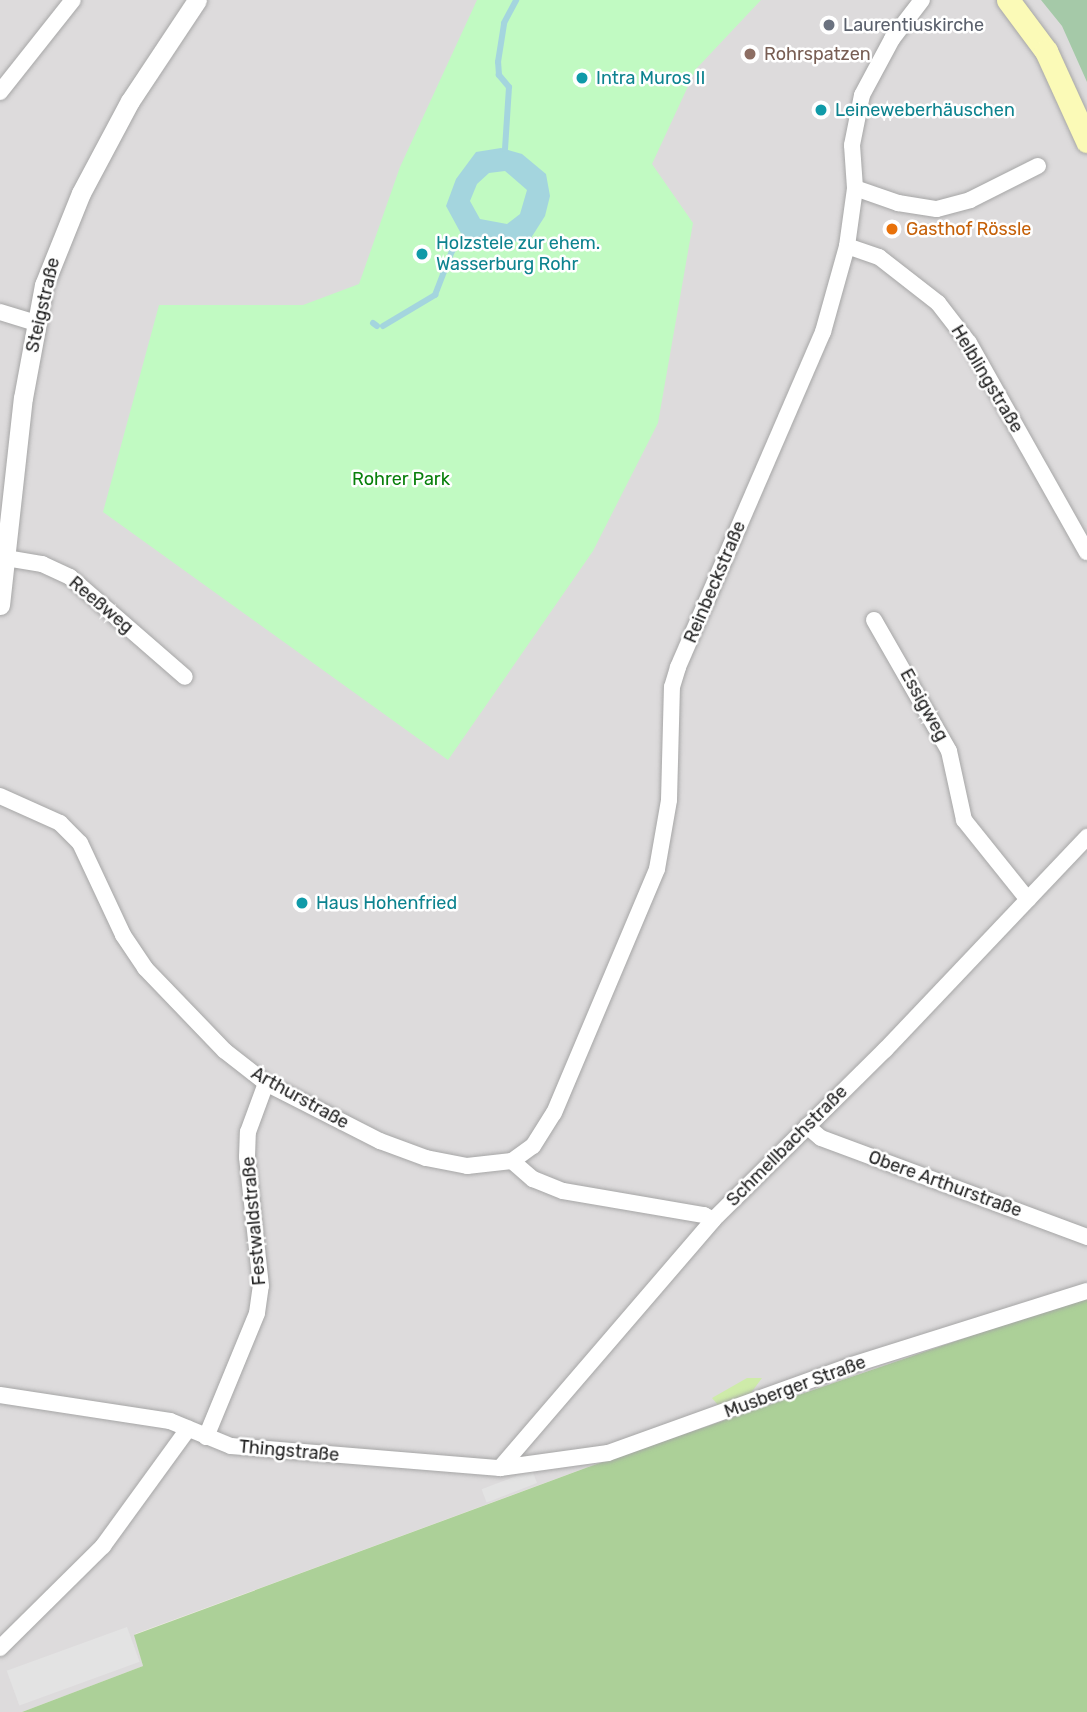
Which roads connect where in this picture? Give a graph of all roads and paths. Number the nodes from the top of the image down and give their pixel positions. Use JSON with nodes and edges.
{"nodes":[{"id":1,"x":74,"y":0,"type":"edge"},
{"id":2,"x":197,"y":0,"type":"edge"},
{"id":3,"x":922,"y":0,"type":"edge"},
{"id":4,"x":1008,"y":0,"type":"edge"},
{"id":5,"x":0,"y":92,"type":"edge"},
{"id":6,"x":1087,"y":141,"type":"edge"},
{"id":7,"x":1038,"y":166,"type":"dead end"},
{"id":8,"x":855,"y":188,"type":"junction"},
{"id":9,"x":847,"y":246,"type":"junction"},
{"id":10,"x":0,"y":312,"type":"edge"},
{"id":11,"x":37,"y":323,"type":"junction"},
{"id":12,"x":1087,"y":552,"type":"edge"},
{"id":13,"x":2,"y":558,"type":"edge"},
{"id":14,"x":0,"y":605,"type":"edge"},
{"id":15,"x":874,"y":620,"type":"dead end"},
{"id":16,"x":185,"y":677,"type":"dead end"},
{"id":17,"x":0,"y":796,"type":"edge"},
{"id":18,"x":1087,"y":837,"type":"edge"},
{"id":19,"x":1028,"y":900,"type":"junction"},
{"id":20,"x":266,"y":1083,"type":"junction"},
{"id":21,"x":807,"y":1126,"type":"junction"},
{"id":22,"x":512,"y":1161,"type":"junction"},
{"id":23,"x":713,"y":1220,"type":"junction"},
{"id":24,"x":1087,"y":1238,"type":"edge"},
{"id":25,"x":1087,"y":1291,"type":"edge"},
{"id":26,"x":0,"y":1395,"type":"edge"},
{"id":27,"x":188,"y":1429,"type":"junction"},
{"id":28,"x":206,"y":1437,"type":"junction"},
{"id":29,"x":500,"y":1468,"type":"junction"},
{"id":30,"x":0,"y":1648,"type":"edge"}],
"edges":[{"from":1,"to":5,"type":"street"},
{"from":2,"to":11,"type":"street","name":"Steigstraße"},
{"from":3,"to":8,"type":"street","name":"Reinbeckstraße"},
{"from":4,"to":6,"type":"main road"},
{"from":7,"to":8,"type":"street"},
{"from":8,"to":9,"type":"street","name":"Reinbeckstraße"},
{"from":9,"to":12,"type":"street","name":"Helblingstraße"},
{"from":9,"to":22,"type":"street","name":"Reinbeckstraße"},
{"from":10,"to":11,"type":"street"},
{"from":11,"to":13,"type":"street","name":"Steigstraße"},
{"from":13,"to":14,"type":"street","name":"Steigstraße"},
{"from":13,"to":16,"type":"street","name":"Reeßweg"},
{"from":15,"to":19,"type":"street","name":"Essigweg"},
{"from":17,"to":20,"type":"street","name":"Arthurstraße"},
{"from":18,"to":19,"type":"street","name":"Schmellbachstraße"},
{"from":19,"to":21,"type":"street","name":"Schmellbachstraße"},
{"from":20,"to":22,"type":"street","name":"Arthurstraße"},
{"from":20,"to":28,"type":"street","name":"Festwaldstraße"},
{"from":21,"to":23,"type":"street","name":"Schmellbachstraße"},
{"from":21,"to":24,"type":"street","name":"Obere Arthurstraße"},
{"from":22,"to":23,"type":"street"},
{"from":23,"to":29,"type":"street","name":"Schmellbachstraße"},
{"from":25,"to":29,"type":"street","name":"Musberger Straße"},
{"from":26,"to":27,"type":"street","name":"Thingstraße"},
{"from":27,"to":28,"type":"street","name":"Thingstraße"},
{"from":27,"to":30,"type":"street"},
{"from":28,"to":29,"type":"street","name":"Thingstraße"}]}
